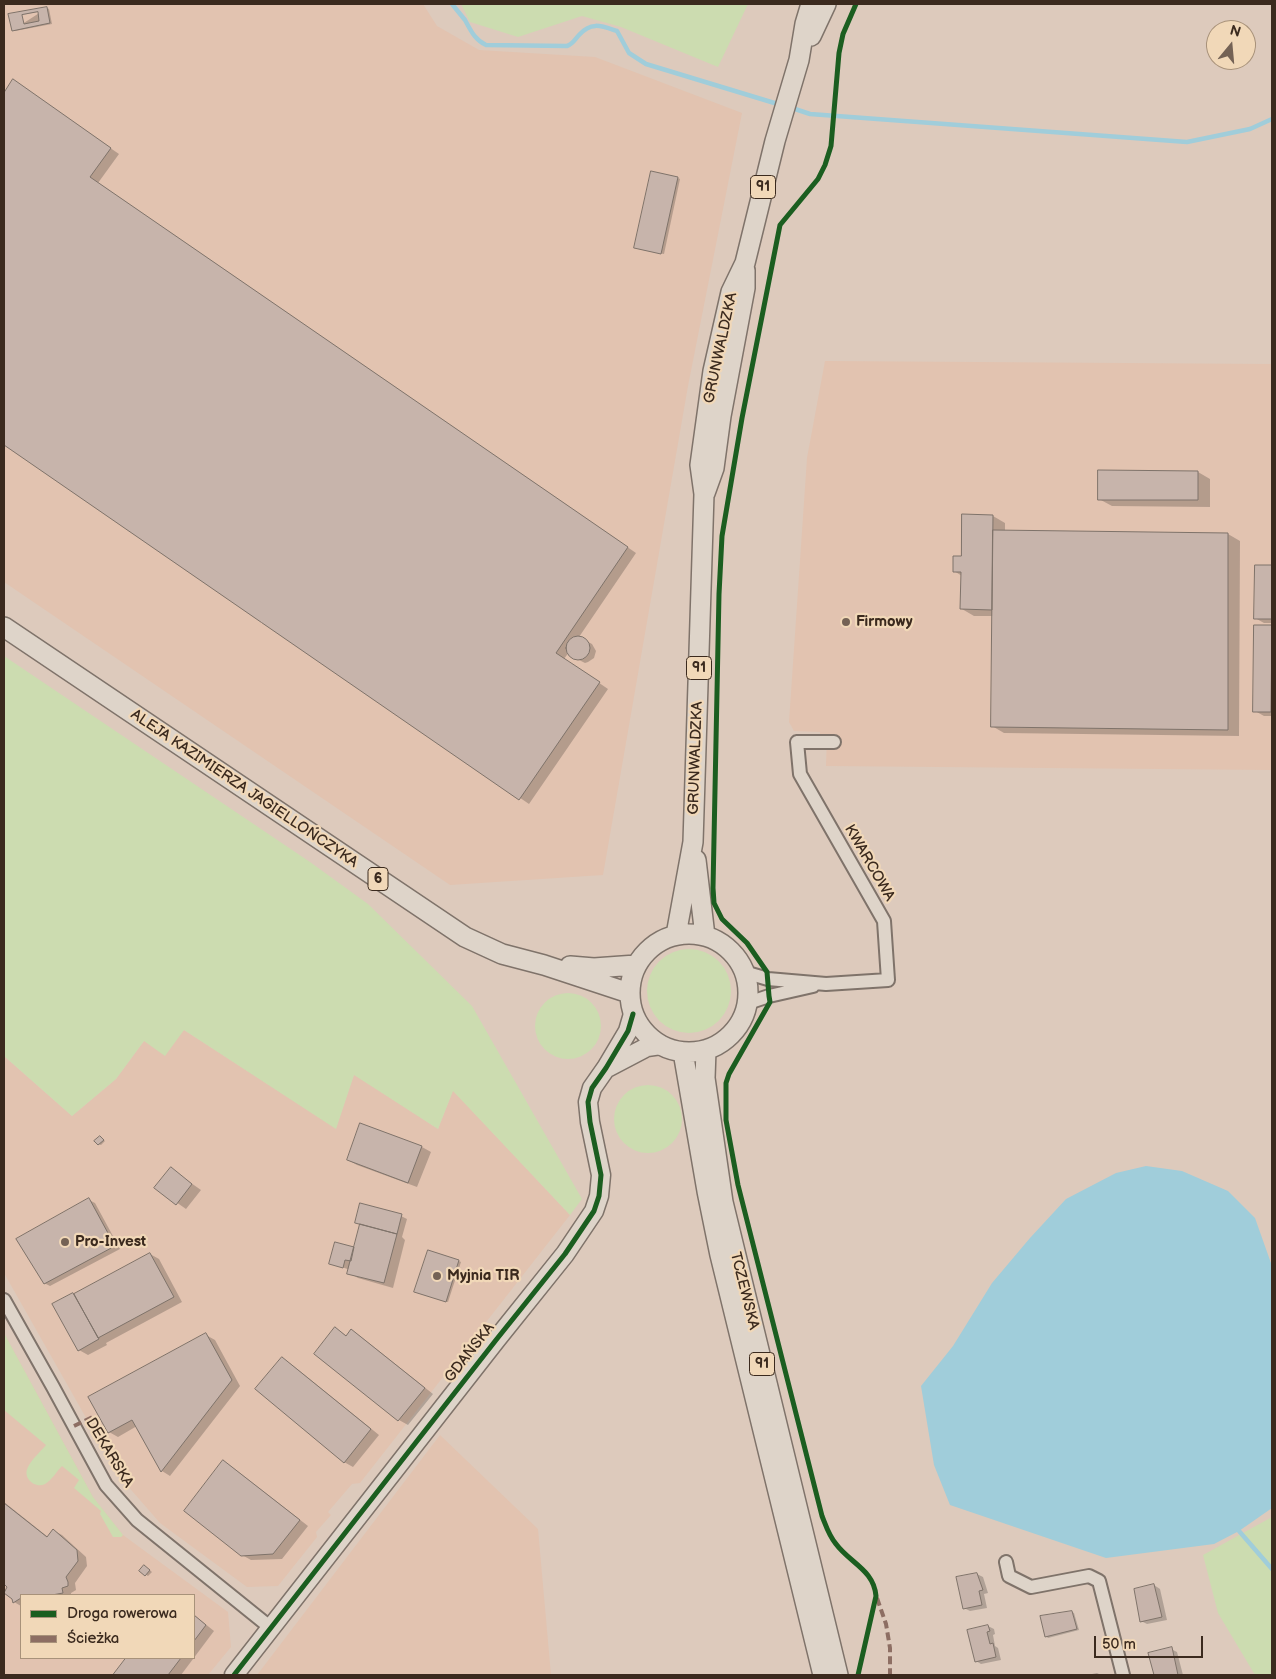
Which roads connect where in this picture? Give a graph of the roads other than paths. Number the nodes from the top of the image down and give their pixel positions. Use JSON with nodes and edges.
{"nodes":[{"id":1,"x":811,"y":4,"type":"edge"},
{"id":2,"x":826,"y":4,"type":"edge"},
{"id":3,"x":799,"y":60,"type":"junction"},
{"id":4,"x":4,"y":627,"type":"edge"},
{"id":5,"x":834,"y":742,"type":"dead end"},
{"id":6,"x":693,"y":842,"type":"junction"},
{"id":7,"x":676,"y":935,"type":"junction"},
{"id":8,"x":705,"y":936,"type":"junction"},
{"id":9,"x":544,"y":965,"type":"junction"},
{"id":10,"x":636,"y":965,"type":"junction"},
{"id":11,"x":744,"y":972,"type":"junction"},
{"id":12,"x":826,"y":984,"type":"junction"},
{"id":13,"x":629,"y":993,"type":"junction"},
{"id":14,"x":748,"y":1003,"type":"junction"},
{"id":15,"x":633,"y":1014,"type":"junction"},
{"id":16,"x":661,"y":1046,"type":"junction"},
{"id":17,"x":706,"y":1050,"type":"junction"},
{"id":18,"x":682,"y":1052,"type":"junction"},
{"id":19,"x":606,"y":1068,"type":"junction"},
{"id":20,"x":4,"y":1300,"type":"edge"},
{"id":21,"x":1006,"y":1562,"type":"dead end"},
{"id":22,"x":271,"y":1628,"type":"junction"},
{"id":23,"x":234,"y":1675,"type":"edge"},
{"id":24,"x":824,"y":1675,"type":"edge"},
{"id":25,"x":838,"y":1675,"type":"edge"},
{"id":26,"x":1123,"y":1675,"type":"edge"}],
"edges":[{"from":1,"to":3,"type":"main road","name":"GRUNWALDZKA","number":"91"},
{"from":2,"to":3,"type":"main road","name":"GRUNWALDZKA","number":"91"},
{"from":3,"to":6,"type":"main road","name":"GRUNWALDZKA","number":"91"},
{"from":4,"to":9,"type":"main road","name":"ALEJA KAZIMIERZA JAGIELLOŃCZYKA","number":"6"},
{"from":5,"to":12,"type":"street","name":"KWARCOWA"},
{"from":6,"to":7,"type":"main road","name":"GRUNWALDZKA","number":"91"},
{"from":6,"to":8,"type":"main road","name":"GRUNWALDZKA","number":"91"},
{"from":7,"to":8,"type":"main road"},
{"from":7,"to":10,"type":"main road"},
{"from":8,"to":11,"type":"main road"},
{"from":9,"to":10,"type":"main road","name":"ALEJA KAZIMIERZA JAGIELLOŃCZYKA","number":"6"},
{"from":9,"to":13,"type":"main road","name":"ALEJA KAZIMIERZA JAGIELLOŃCZYKA","number":"6"},
{"from":10,"to":13,"type":"main road"},
{"from":11,"to":12,"type":"street","name":"KWARCOWA"},
{"from":11,"to":14,"type":"main road"},
{"from":12,"to":14,"type":"street","name":"KWARCOWA"},
{"from":13,"to":15,"type":"main road"},
{"from":14,"to":17,"type":"main road"},
{"from":15,"to":16,"type":"main road"},
{"from":15,"to":19,"type":"street","name":"GDAŃSKA"},
{"from":16,"to":18,"type":"main road"},
{"from":16,"to":19,"type":"street","name":"GDAŃSKA"},
{"from":17,"to":18,"type":"main road"},
{"from":17,"to":25,"type":"main road","name":"TCZEWSKA","number":"91"},
{"from":18,"to":24,"type":"main road","name":"TCZEWSKA","number":"91"},
{"from":19,"to":22,"type":"street","name":"GDAŃSKA"},
{"from":20,"to":22,"type":"street","name":"DEKARSKA"},
{"from":21,"to":26,"type":"street"},
{"from":22,"to":23,"type":"street","name":"GDAŃSKA"}]}
